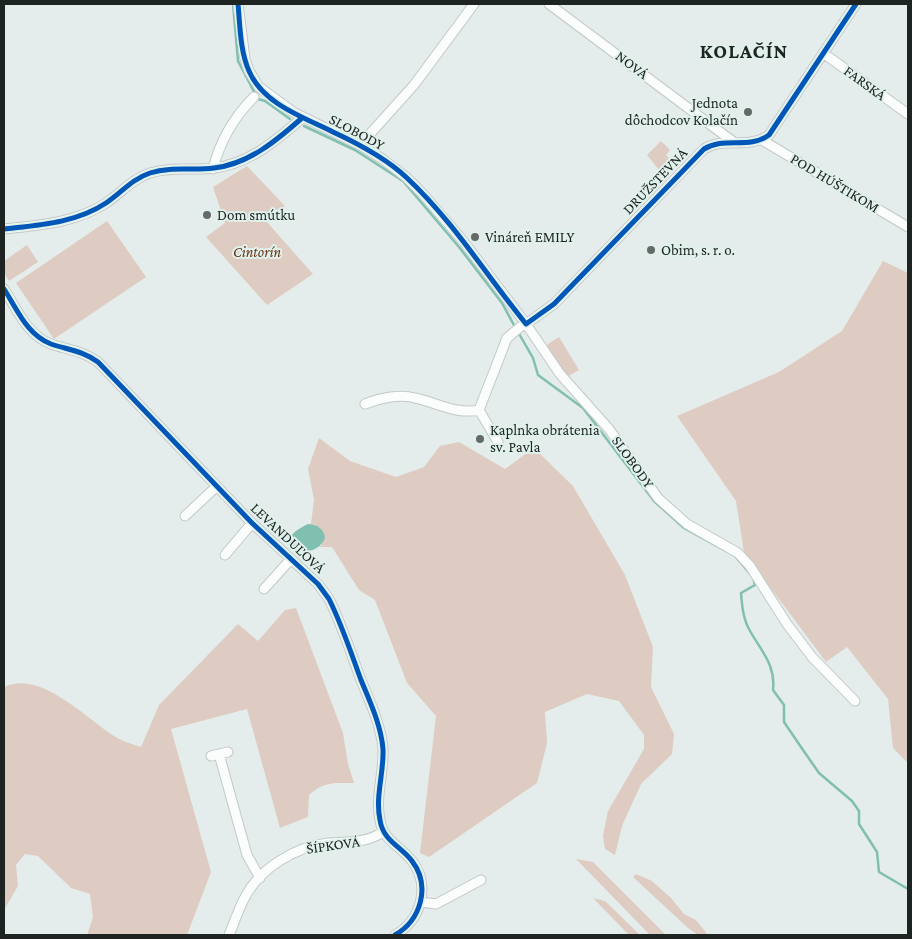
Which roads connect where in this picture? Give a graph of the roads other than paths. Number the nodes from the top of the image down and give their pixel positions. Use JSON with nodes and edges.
{"nodes":[{"id":1,"x":238,"y":4,"type":"edge"},
{"id":2,"x":474,"y":4,"type":"edge"},
{"id":3,"x":549,"y":4,"type":"edge"},
{"id":4,"x":856,"y":4,"type":"edge"},
{"id":5,"x":822,"y":53,"type":"junction"},
{"id":6,"x":254,"y":97,"type":"dead end"},
{"id":7,"x":908,"y":114,"type":"edge"},
{"id":8,"x":302,"y":118,"type":"junction"},
{"id":9,"x":714,"y":128,"type":"junction"},
{"id":10,"x":762,"y":140,"type":"junction"},
{"id":11,"x":735,"y":143,"type":"junction"},
{"id":12,"x":712,"y":145,"type":"junction"},
{"id":13,"x":360,"y":146,"type":"junction"},
{"id":14,"x":213,"y":169,"type":"junction"},
{"id":15,"x":908,"y":227,"type":"edge"},
{"id":16,"x":4,"y":229,"type":"edge"},
{"id":17,"x":4,"y":289,"type":"edge"},
{"id":18,"x":521,"y":326,"type":"junction"},
{"id":19,"x":365,"y":404,"type":"dead end"},
{"id":20,"x":479,"y":410,"type":"junction"},
{"id":21,"x":498,"y":442,"type":"dead end"},
{"id":22,"x":217,"y":486,"type":"junction"},
{"id":23,"x":185,"y":516,"type":"dead end"},
{"id":24,"x":252,"y":523,"type":"junction"},
{"id":25,"x":225,"y":554,"type":"dead end"},
{"id":26,"x":291,"y":559,"type":"junction"},
{"id":27,"x":264,"y":589,"type":"dead end"},
{"id":28,"x":855,"y":700,"type":"dead end"},
{"id":29,"x":219,"y":754,"type":"dead end"},
{"id":30,"x":383,"y":832,"type":"junction"},
{"id":31,"x":260,"y":878,"type":"junction"},
{"id":32,"x":482,"y":880,"type":"dead end"},
{"id":33,"x":421,"y":902,"type":"junction"},
{"id":34,"x":230,"y":935,"type":"edge"},
{"id":35,"x":395,"y":935,"type":"edge"}],
"edges":[{"from":1,"to":8,"type":"street","name":"SLOBODY"},
{"from":2,"to":13,"type":"street","name":"SLOBODY"},
{"from":3,"to":9,"type":"street","name":"NOVÁ"},
{"from":4,"to":5,"type":"street"},
{"from":5,"to":7,"type":"street","name":"FARSKÁ"},
{"from":5,"to":10,"type":"street"},
{"from":6,"to":14,"type":"street"},
{"from":8,"to":13,"type":"street","name":"SLOBODY"},
{"from":8,"to":14,"type":"street"},
{"from":9,"to":11,"type":"street","name":"NOVÁ"},
{"from":9,"to":12,"type":"street"},
{"from":10,"to":11,"type":"street"},
{"from":10,"to":15,"type":"street","name":"POD HÚŠTIKOM"},
{"from":11,"to":12,"type":"street"},
{"from":12,"to":18,"type":"street","name":"DRUŽSTEVNÁ"},
{"from":13,"to":18,"type":"street","name":"SLOBODY"},
{"from":14,"to":16,"type":"street"},
{"from":17,"to":22,"type":"street","name":"LEVANDUĽOVÁ"},
{"from":18,"to":20,"type":"street","name":"DRUŽSTEVNÁ"},
{"from":18,"to":28,"type":"street","name":"SLOBODY"},
{"from":19,"to":20,"type":"street"},
{"from":20,"to":21,"type":"street"},
{"from":22,"to":23,"type":"street"},
{"from":22,"to":24,"type":"street","name":"LEVANDUĽOVÁ"},
{"from":24,"to":25,"type":"street","name":"LEVANDUĽOVÁ"},
{"from":24,"to":26,"type":"street","name":"LEVANDUĽOVÁ"},
{"from":26,"to":27,"type":"street","name":"LEVANDUĽOVÁ"},
{"from":26,"to":30,"type":"street","name":"LEVANDUĽOVÁ"},
{"from":29,"to":31,"type":"street"},
{"from":30,"to":31,"type":"street","name":"ŠÍPKOVÁ"},
{"from":30,"to":33,"type":"street"},
{"from":31,"to":34,"type":"street","name":"ŠÍPKOVÁ"},
{"from":32,"to":33,"type":"street"},
{"from":33,"to":35,"type":"street"}]}
